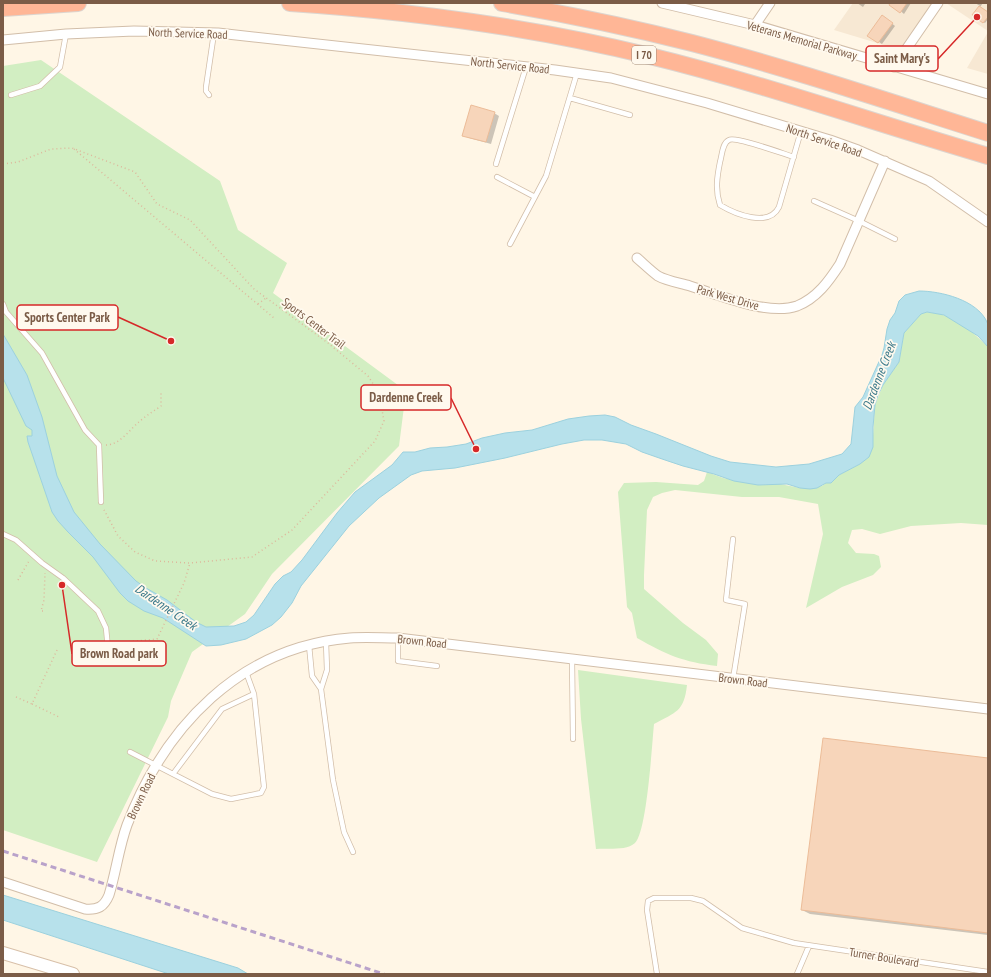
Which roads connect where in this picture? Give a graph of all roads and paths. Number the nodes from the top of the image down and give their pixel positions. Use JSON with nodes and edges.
{"nodes":[{"id":1,"x":78,"y":3,"type":"edge"},
{"id":2,"x":290,"y":3,"type":"edge"},
{"id":3,"x":502,"y":3,"type":"edge"},
{"id":4,"x":662,"y":3,"type":"edge"},
{"id":5,"x":770,"y":3,"type":"edge"},
{"id":6,"x":938,"y":3,"type":"edge"},
{"id":7,"x":3,"y":8,"type":"edge"},
{"id":8,"x":754,"y":25,"type":"junction"},
{"id":9,"x":214,"y":33,"type":"junction"},
{"id":10,"x":66,"y":34,"type":"junction"},
{"id":11,"x":3,"y":40,"type":"edge"},
{"id":12,"x":894,"y":66,"type":"junction"},
{"id":13,"x":526,"y":67,"type":"junction"},
{"id":14,"x":577,"y":73,"type":"junction"},
{"id":15,"x":988,"y":94,"type":"edge"},
{"id":16,"x":11,"y":95,"type":"dead end"},
{"id":17,"x":209,"y":95,"type":"dead end"},
{"id":18,"x":570,"y":98,"type":"junction"},
{"id":19,"x":630,"y":115,"type":"dead end"},
{"id":20,"x":801,"y":132,"type":"junction"},
{"id":21,"x":988,"y":133,"type":"edge"},
{"id":22,"x":72,"y":148,"type":"junction"},
{"id":23,"x":988,"y":156,"type":"edge"},
{"id":24,"x":794,"y":157,"type":"junction"},
{"id":25,"x":885,"y":161,"type":"junction"},
{"id":26,"x":3,"y":164,"type":"edge"},
{"id":27,"x":496,"y":164,"type":"dead end"},
{"id":28,"x":497,"y":177,"type":"dead end"},
{"id":29,"x":535,"y":197,"type":"junction"},
{"id":30,"x":814,"y":201,"type":"dead end"},
{"id":31,"x":859,"y":221,"type":"junction"},
{"id":32,"x":988,"y":222,"type":"edge"},
{"id":33,"x":895,"y":239,"type":"dead end"},
{"id":34,"x":510,"y":244,"type":"dead end"},
{"id":35,"x":637,"y":258,"type":"dead end"},
{"id":36,"x":266,"y":298,"type":"junction"},
{"id":37,"x":3,"y":304,"type":"edge"},
{"id":38,"x":258,"y":304,"type":"junction"},
{"id":39,"x":274,"y":318,"type":"dead end"},
{"id":40,"x":161,"y":392,"type":"dead end"},
{"id":41,"x":99,"y":445,"type":"junction"},
{"id":42,"x":101,"y":502,"type":"joint"},
{"id":43,"x":3,"y":534,"type":"edge"},
{"id":44,"x":733,"y":539,"type":"dead end"},
{"id":45,"x":32,"y":554,"type":"junction"},
{"id":46,"x":190,"y":562,"type":"junction"},
{"id":47,"x":46,"y":565,"type":"junction"},
{"id":48,"x":18,"y":580,"type":"dead end"},
{"id":49,"x":43,"y":611,"type":"dead end"},
{"id":50,"x":398,"y":638,"type":"junction"},
{"id":51,"x":326,"y":642,"type":"junction"},
{"id":52,"x":108,"y":643,"type":"junction"},
{"id":53,"x":309,"y":645,"type":"junction"},
{"id":54,"x":57,"y":650,"type":"dead end"},
{"id":55,"x":110,"y":659,"type":"dead end"},
{"id":56,"x":572,"y":659,"type":"junction"},
{"id":57,"x":437,"y":666,"type":"dead end"},
{"id":58,"x":246,"y":672,"type":"junction"},
{"id":59,"x":734,"y":679,"type":"junction"},
{"id":60,"x":321,"y":689,"type":"junction"},
{"id":61,"x":254,"y":694,"type":"junction"},
{"id":62,"x":16,"y":697,"type":"dead end"},
{"id":63,"x":32,"y":704,"type":"junction"},
{"id":64,"x":988,"y":710,"type":"edge"},
{"id":65,"x":59,"y":717,"type":"dead end"},
{"id":66,"x":573,"y":739,"type":"dead end"},
{"id":67,"x":130,"y":752,"type":"dead end"},
{"id":68,"x":156,"y":765,"type":"junction"},
{"id":69,"x":173,"y":774,"type":"junction"},
{"id":70,"x":353,"y":852,"type":"dead end"},
{"id":71,"x":3,"y":882,"type":"edge"},
{"id":72,"x":809,"y":946,"type":"junction"},
{"id":73,"x":3,"y":952,"type":"edge"},
{"id":74,"x":988,"y":972,"type":"edge"},
{"id":75,"x":73,"y":974,"type":"edge"},
{"id":76,"x":657,"y":974,"type":"edge"},
{"id":77,"x":797,"y":974,"type":"edge"}],
"edges":[{"from":1,"to":7,"type":"highway"},
{"from":2,"to":23,"type":"highway","number":"I 70"},
{"from":3,"to":21,"type":"highway","number":"I 70"},
{"from":4,"to":8,"type":"street","name":"Veterans Memorial Parkway"},
{"from":5,"to":8,"type":"street"},
{"from":6,"to":12,"type":"street"},
{"from":8,"to":12,"type":"street","name":"Veterans Memorial Parkway"},
{"from":9,"to":10,"type":"street","name":"North Service Road"},
{"from":9,"to":13,"type":"street","name":"North Service Road"},
{"from":9,"to":17,"type":"lane"},
{"from":10,"to":11,"type":"street","name":"North Service Road"},
{"from":10,"to":16,"type":"lane"},
{"from":12,"to":15,"type":"street","name":"Veterans Memorial Parkway"},
{"from":13,"to":14,"type":"street","name":"North Service Road"},
{"from":13,"to":27,"type":"lane"},
{"from":14,"to":18,"type":"lane"},
{"from":14,"to":20,"type":"street","name":"North Service Road"},
{"from":18,"to":19,"type":"lane"},
{"from":18,"to":29,"type":"lane"},
{"from":20,"to":24,"type":"lane"},
{"from":20,"to":25,"type":"street","name":"North Service Road"},
{"from":22,"to":26,"type":"path","name":"Sports Center Trail"},
{"from":22,"to":36,"type":"path","name":"Sports Center Trail"},
{"from":22,"to":38,"type":"path"},
{"from":24,"to":24,"type":"lane"},
{"from":25,"to":31,"type":"street","name":"Park West Drive"},
{"from":25,"to":32,"type":"street","name":"North Service Road"},
{"from":28,"to":29,"type":"lane"},
{"from":29,"to":34,"type":"lane"},
{"from":30,"to":31,"type":"lane"},
{"from":31,"to":33,"type":"lane"},
{"from":31,"to":35,"type":"street","name":"Park West Drive"},
{"from":36,"to":38,"type":"path"},
{"from":36,"to":46,"type":"path","name":"Sports Center Trail"},
{"from":37,"to":41,"type":"lane"},
{"from":38,"to":39,"type":"path"},
{"from":40,"to":41,"type":"path"},
{"from":41,"to":42,"type":"lane"},
{"from":42,"to":46,"type":"path","name":"Sports Center Trail"},
{"from":43,"to":45,"type":"lane"},
{"from":44,"to":59,"type":"lane"},
{"from":45,"to":47,"type":"lane"},
{"from":45,"to":48,"type":"path"},
{"from":46,"to":52,"type":"path"},
{"from":47,"to":49,"type":"path"},
{"from":47,"to":52,"type":"lane"},
{"from":50,"to":51,"type":"street","name":"Brown Road"},
{"from":50,"to":56,"type":"street","name":"Brown Road"},
{"from":50,"to":57,"type":"lane"},
{"from":51,"to":53,"type":"street","name":"Brown Road"},
{"from":51,"to":60,"type":"lane"},
{"from":52,"to":55,"type":"lane"},
{"from":53,"to":58,"type":"street","name":"Brown Road"},
{"from":53,"to":60,"type":"lane"},
{"from":54,"to":63,"type":"path"},
{"from":56,"to":59,"type":"street","name":"Brown Road"},
{"from":56,"to":66,"type":"lane"},
{"from":58,"to":61,"type":"lane"},
{"from":58,"to":68,"type":"street","name":"Brown Road"},
{"from":59,"to":64,"type":"street","name":"Brown Road"},
{"from":60,"to":70,"type":"lane"},
{"from":61,"to":69,"type":"lane"},
{"from":61,"to":69,"type":"lane"},
{"from":62,"to":63,"type":"path"},
{"from":63,"to":65,"type":"path"},
{"from":67,"to":68,"type":"lane"},
{"from":68,"to":69,"type":"lane"},
{"from":68,"to":71,"type":"street","name":"Brown Road"},
{"from":72,"to":74,"type":"lane","name":"Turner Boulevard"},
{"from":72,"to":76,"type":"lane","name":"Turner Boulevard"},
{"from":72,"to":77,"type":"lane"},
{"from":73,"to":75,"type":"main road"}]}
